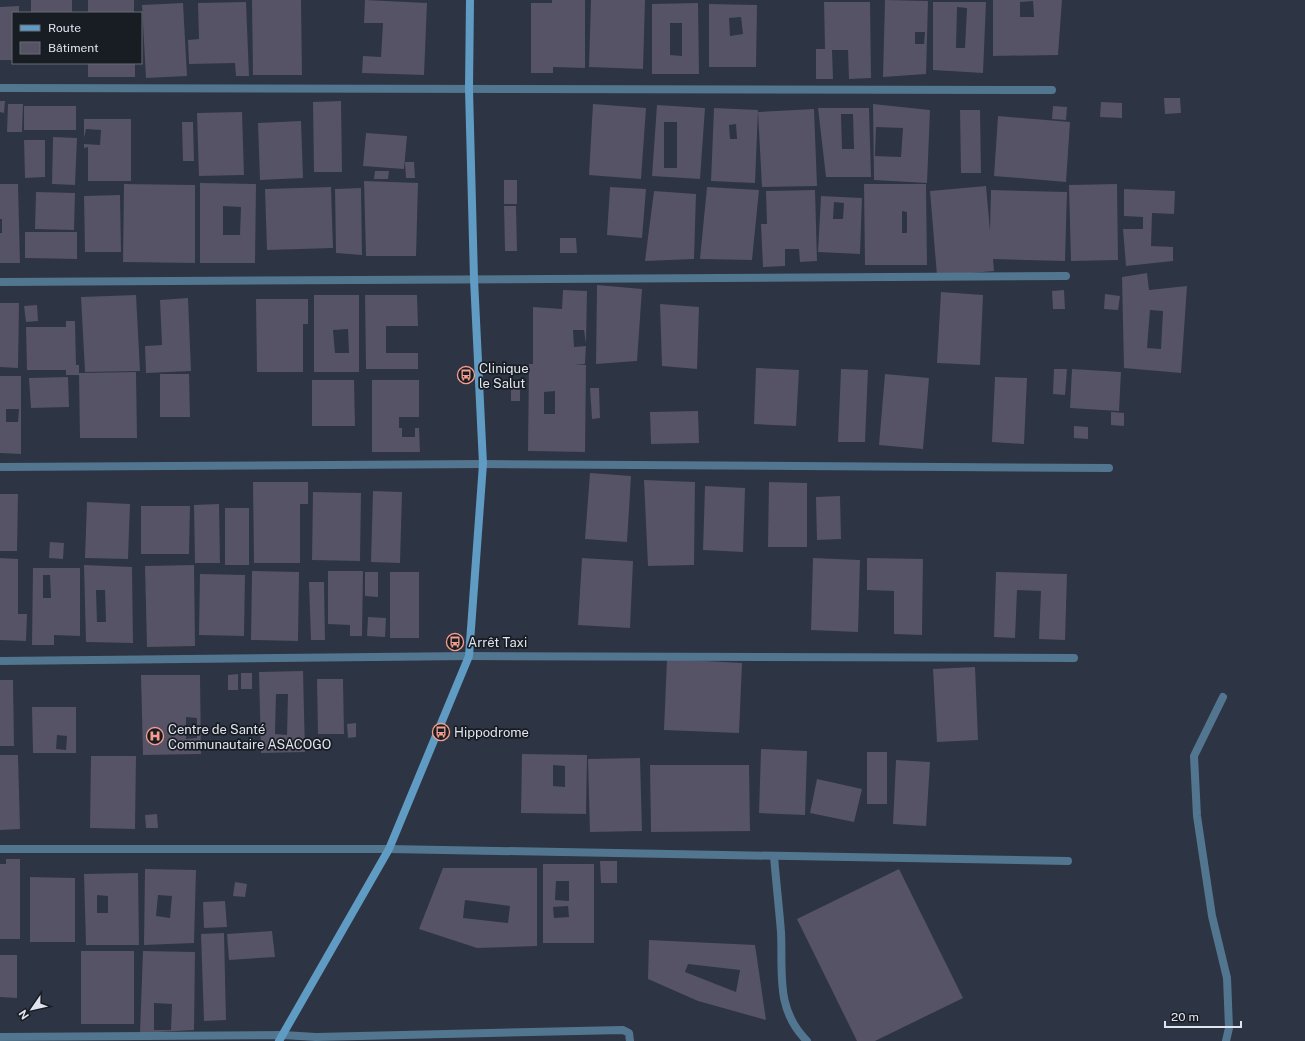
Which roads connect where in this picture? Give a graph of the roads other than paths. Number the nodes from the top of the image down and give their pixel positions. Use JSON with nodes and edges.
{"nodes":[{"id":1,"x":470,"y":0,"type":"edge"},
{"id":2,"x":0,"y":88,"type":"edge"},
{"id":3,"x":469,"y":89,"type":"junction"},
{"id":4,"x":1052,"y":90,"type":"dead end"},
{"id":5,"x":1066,"y":276,"type":"dead end"},
{"id":6,"x":474,"y":279,"type":"junction"},
{"id":7,"x":0,"y":282,"type":"edge"},
{"id":8,"x":483,"y":464,"type":"junction"},
{"id":9,"x":0,"y":467,"type":"edge"},
{"id":10,"x":1109,"y":468,"type":"dead end"},
{"id":11,"x":469,"y":656,"type":"junction"},
{"id":12,"x":1074,"y":658,"type":"dead end"},
{"id":13,"x":0,"y":661,"type":"edge"},
{"id":14,"x":1223,"y":697,"type":"dead end"},
{"id":15,"x":0,"y":849,"type":"edge"},
{"id":16,"x":389,"y":849,"type":"junction"},
{"id":17,"x":774,"y":856,"type":"junction"},
{"id":18,"x":1068,"y":861,"type":"dead end"},
{"id":19,"x":0,"y":1036,"type":"edge"},
{"id":20,"x":281,"y":1038,"type":"edge"},
{"id":21,"x":630,"y":1041,"type":"edge"},
{"id":22,"x":808,"y":1041,"type":"edge"},
{"id":23,"x":1226,"y":1041,"type":"edge"}],
"edges":[{"from":1,"to":3,"type":"street"},
{"from":2,"to":3,"type":"street"},
{"from":3,"to":4,"type":"street"},
{"from":3,"to":6,"type":"street"},
{"from":5,"to":6,"type":"street"},
{"from":6,"to":7,"type":"street"},
{"from":6,"to":8,"type":"street"},
{"from":8,"to":9,"type":"street"},
{"from":8,"to":10,"type":"street"},
{"from":8,"to":11,"type":"street"},
{"from":11,"to":12,"type":"street"},
{"from":11,"to":13,"type":"street"},
{"from":11,"to":16,"type":"street"},
{"from":14,"to":23,"type":"street"},
{"from":15,"to":16,"type":"street"},
{"from":16,"to":17,"type":"street"},
{"from":16,"to":20,"type":"street"},
{"from":17,"to":18,"type":"street"},
{"from":17,"to":22,"type":"street"},
{"from":19,"to":20,"type":"street"},
{"from":20,"to":21,"type":"street"}]}
